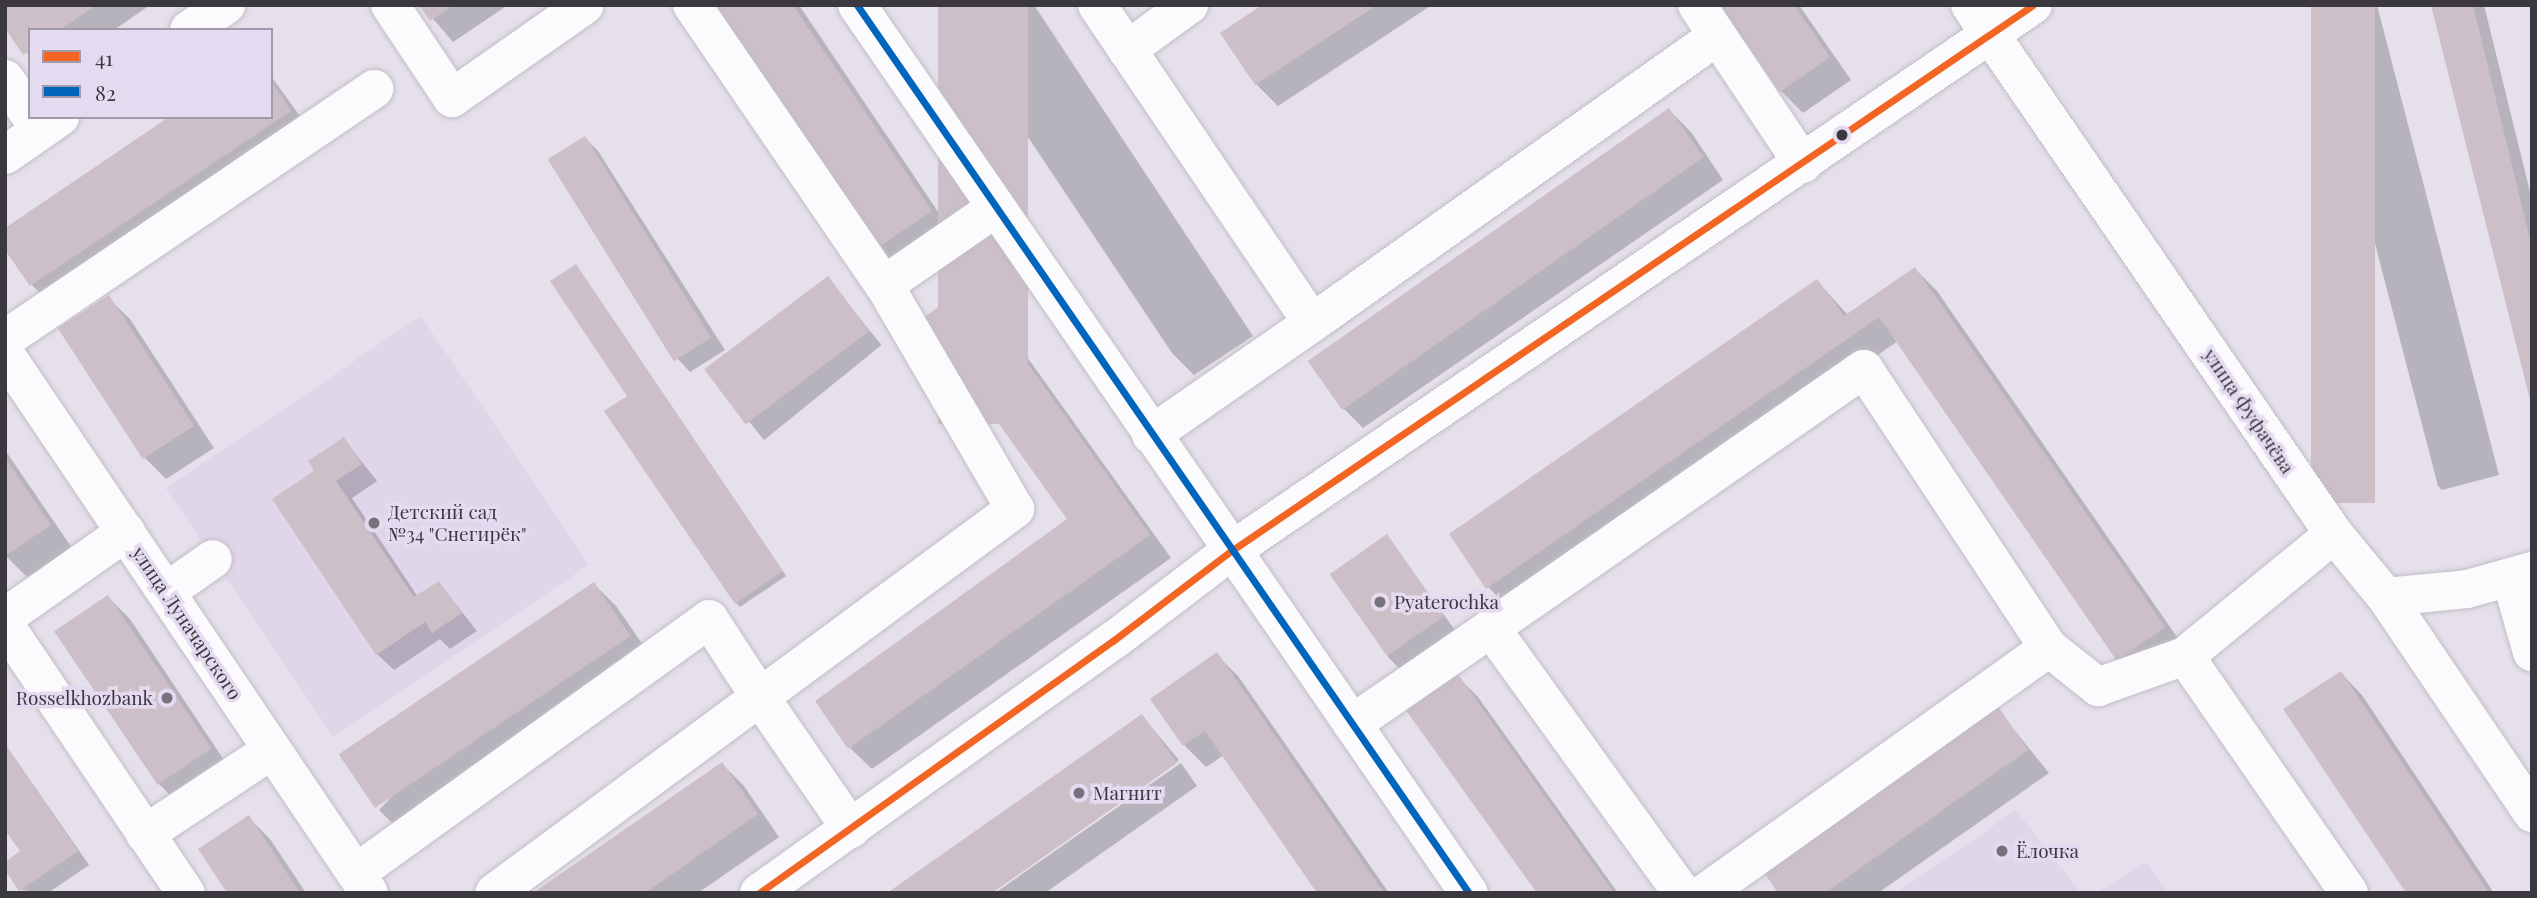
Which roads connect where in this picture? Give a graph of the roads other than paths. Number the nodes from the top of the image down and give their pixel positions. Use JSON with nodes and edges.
{"nodes":[{"id":1,"x":226,"y":5,"type":"edge"},
{"id":2,"x":390,"y":5,"type":"edge"},
{"id":3,"x":585,"y":5,"type":"edge"},
{"id":4,"x":692,"y":5,"type":"edge"},
{"id":5,"x":857,"y":5,"type":"edge"},
{"id":6,"x":1097,"y":5,"type":"edge"},
{"id":7,"x":1189,"y":5,"type":"edge"},
{"id":8,"x":2033,"y":5,"type":"edge"},
{"id":9,"x":1707,"y":20,"type":"edge"},
{"id":10,"x":1980,"y":20,"type":"edge"},
{"id":11,"x":192,"y":28,"type":"edge"},
{"id":12,"x":1127,"y":50,"type":"junction"},
{"id":13,"x":5,"y":79,"type":"edge"},
{"id":14,"x":374,"y":89,"type":"dead end"},
{"id":15,"x":28,"y":105,"type":"edge"},
{"id":16,"x":41,"y":120,"type":"edge"},
{"id":17,"x":5,"y":155,"type":"edge"},
{"id":18,"x":1803,"y":164,"type":"junction"},
{"id":19,"x":994,"y":209,"type":"junction"},
{"id":20,"x":884,"y":285,"type":"junction"},
{"id":21,"x":1312,"y":323,"type":"junction"},
{"id":22,"x":5,"y":339,"type":"edge"},
{"id":23,"x":5,"y":354,"type":"edge"},
{"id":24,"x":1151,"y":435,"type":"junction"},
{"id":25,"x":126,"y":532,"type":"junction"},
{"id":26,"x":2334,"y":534,"type":"junction"},
{"id":27,"x":1231,"y":551,"type":"junction"},
{"id":28,"x":213,"y":559,"type":"dead end"},
{"id":29,"x":2522,"y":575,"type":"edge"},
{"id":30,"x":166,"y":592,"type":"junction"},
{"id":31,"x":2386,"y":597,"type":"junction"},
{"id":32,"x":5,"y":617,"type":"edge"},
{"id":33,"x":5,"y":625,"type":"edge"},
{"id":34,"x":1491,"y":628,"type":"junction"},
{"id":35,"x":2049,"y":648,"type":"junction"},
{"id":36,"x":2532,"y":652,"type":"edge"},
{"id":37,"x":2185,"y":656,"type":"junction"},
{"id":38,"x":760,"y":696,"type":"junction"},
{"id":39,"x":1352,"y":724,"type":"junction"},
{"id":40,"x":272,"y":750,"type":"junction"},
{"id":41,"x":2532,"y":813,"type":"edge"},
{"id":42,"x":851,"y":829,"type":"junction"},
{"id":43,"x":145,"y":834,"type":"junction"},
{"id":44,"x":363,"y":883,"type":"edge"},
{"id":45,"x":186,"y":893,"type":"edge"},
{"id":46,"x":494,"y":893,"type":"edge"},
{"id":47,"x":759,"y":893,"type":"edge"},
{"id":48,"x":1469,"y":893,"type":"edge"},
{"id":49,"x":1682,"y":893,"type":"edge"},
{"id":50,"x":1705,"y":893,"type":"edge"},
{"id":51,"x":2349,"y":893,"type":"edge"}],
"edges":[{"from":1,"to":11,"type":"street"},
{"from":2,"to":3,"type":"street"},
{"from":4,"to":20,"type":"street"},
{"from":5,"to":19,"type":"street"},
{"from":6,"to":12,"type":"street"},
{"from":7,"to":12,"type":"street"},
{"from":8,"to":10,"type":"street"},
{"from":9,"to":18,"type":"street"},
{"from":9,"to":21,"type":"street"},
{"from":10,"to":18,"type":"street"},
{"from":10,"to":26,"type":"street","name":"улица Фуфачёва"},
{"from":12,"to":21,"type":"street"},
{"from":13,"to":15,"type":"street"},
{"from":14,"to":22,"type":"street"},
{"from":16,"to":17,"type":"street"},
{"from":18,"to":27,"type":"street"},
{"from":19,"to":20,"type":"street"},
{"from":19,"to":24,"type":"street"},
{"from":20,"to":38,"type":"street"},
{"from":21,"to":24,"type":"street"},
{"from":23,"to":25,"type":"street","name":"улица Луначарского"},
{"from":24,"to":27,"type":"street"},
{"from":25,"to":30,"type":"street","name":"улица Луначарского"},
{"from":25,"to":32,"type":"street"},
{"from":26,"to":31,"type":"street","name":"улица Фуфачёва"},
{"from":26,"to":37,"type":"street"},
{"from":27,"to":39,"type":"street"},
{"from":27,"to":42,"type":"street"},
{"from":28,"to":30,"type":"street"},
{"from":29,"to":31,"type":"street"},
{"from":29,"to":36,"type":"street"},
{"from":30,"to":40,"type":"street","name":"улица Луначарского"},
{"from":31,"to":41,"type":"street","name":"улица Фуфачёва"},
{"from":33,"to":43,"type":"street"},
{"from":34,"to":35,"type":"street"},
{"from":34,"to":39,"type":"street"},
{"from":34,"to":49,"type":"street"},
{"from":35,"to":37,"type":"street"},
{"from":35,"to":50,"type":"street"},
{"from":37,"to":51,"type":"street"},
{"from":38,"to":42,"type":"street"},
{"from":38,"to":44,"type":"street"},
{"from":38,"to":46,"type":"street"},
{"from":39,"to":48,"type":"street"},
{"from":40,"to":43,"type":"street"},
{"from":40,"to":44,"type":"street","name":"улица Луначарского"},
{"from":42,"to":47,"type":"street"},
{"from":43,"to":45,"type":"street"}]}
